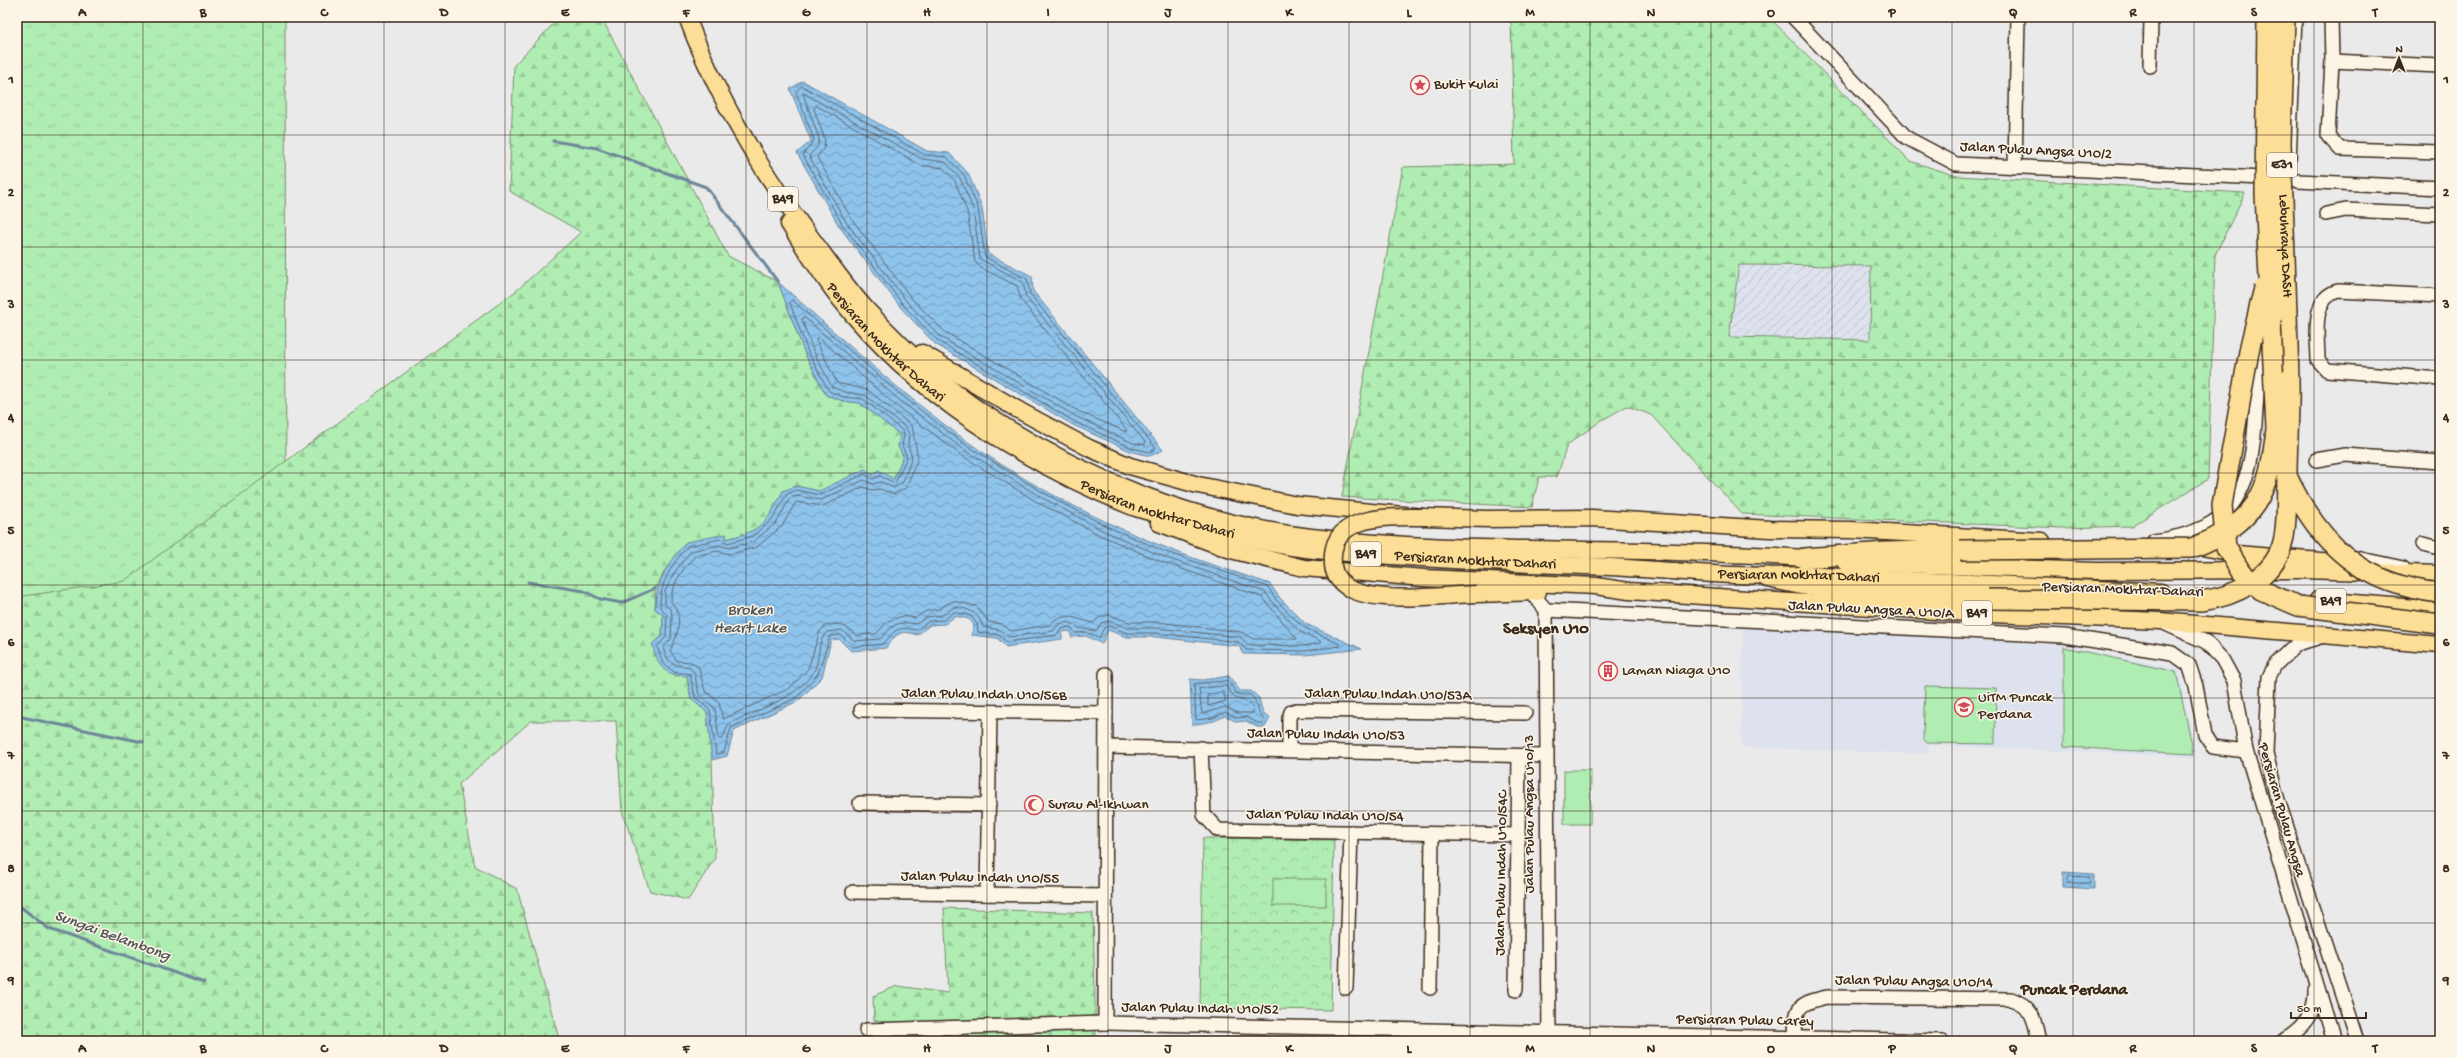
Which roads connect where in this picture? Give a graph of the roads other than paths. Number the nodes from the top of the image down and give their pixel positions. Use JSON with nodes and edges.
{"nodes":[{"id":1,"x":686,"y":17,"type":"edge"},
{"id":2,"x":1793,"y":17,"type":"edge"},
{"id":3,"x":2018,"y":17,"type":"edge"},
{"id":4,"x":2151,"y":17,"type":"edge"},
{"id":5,"x":2267,"y":17,"type":"edge"},
{"id":6,"x":2278,"y":17,"type":"edge"},
{"id":7,"x":2285,"y":17,"type":"edge"},
{"id":8,"x":2295,"y":17,"type":"edge"},
{"id":9,"x":2331,"y":17,"type":"edge"},
{"id":10,"x":2332,"y":61,"type":"junction"},
{"id":11,"x":2150,"y":66,"type":"dead end"},
{"id":12,"x":2440,"y":66,"type":"edge"},
{"id":13,"x":714,"y":80,"type":"junction"},
{"id":14,"x":2440,"y":152,"type":"edge"},
{"id":15,"x":2272,"y":161,"type":"junction"},
{"id":16,"x":2289,"y":162,"type":"junction"},
{"id":17,"x":2015,"y":167,"type":"junction"},
{"id":18,"x":2263,"y":178,"type":"junction"},
{"id":19,"x":2298,"y":181,"type":"junction"},
{"id":20,"x":2440,"y":188,"type":"edge"},
{"id":21,"x":2270,"y":191,"type":"junction"},
{"id":22,"x":2287,"y":194,"type":"junction"},
{"id":23,"x":2326,"y":214,"type":"dead end"},
{"id":24,"x":2440,"y":214,"type":"edge"},
{"id":25,"x":2269,"y":268,"type":"junction"},
{"id":26,"x":2440,"y":296,"type":"edge"},
{"id":27,"x":889,"y":332,"type":"junction"},
{"id":28,"x":2440,"y":379,"type":"edge"},
{"id":29,"x":2316,"y":460,"type":"dead end"},
{"id":30,"x":2440,"y":462,"type":"edge"},
{"id":31,"x":2287,"y":475,"type":"junction"},
{"id":32,"x":1136,"y":508,"type":"junction"},
{"id":33,"x":1424,"y":517,"type":"junction"},
{"id":34,"x":2134,"y":544,"type":"junction"},
{"id":35,"x":2423,"y":544,"type":"dead end"},
{"id":36,"x":2440,"y":548,"type":"edge"},
{"id":37,"x":1804,"y":558,"type":"junction"},
{"id":38,"x":2435,"y":574,"type":"edge"},
{"id":39,"x":1767,"y":577,"type":"junction"},
{"id":40,"x":1629,"y":591,"type":"junction"},
{"id":41,"x":1531,"y":592,"type":"junction"},
{"id":42,"x":2440,"y":593,"type":"edge"},
{"id":43,"x":1546,"y":610,"type":"junction"},
{"id":44,"x":2440,"y":610,"type":"edge"},
{"id":45,"x":2160,"y":621,"type":"junction"},
{"id":46,"x":2440,"y":624,"type":"edge"},
{"id":47,"x":2324,"y":636,"type":"junction"},
{"id":48,"x":2440,"y":645,"type":"edge"},
{"id":49,"x":1106,"y":674,"type":"dead end"},
{"id":50,"x":861,"y":710,"type":"dead end"},
{"id":51,"x":990,"y":712,"type":"junction"},
{"id":52,"x":1525,"y":712,"type":"dead end"},
{"id":53,"x":1106,"y":713,"type":"junction"},
{"id":54,"x":1106,"y":747,"type":"junction"},
{"id":55,"x":1201,"y":748,"type":"junction"},
{"id":56,"x":1289,"y":750,"type":"junction"},
{"id":57,"x":2246,"y":751,"type":"junction"},
{"id":58,"x":1519,"y":756,"type":"junction"},
{"id":59,"x":1546,"y":756,"type":"junction"},
{"id":60,"x":860,"y":803,"type":"dead end"},
{"id":61,"x":989,"y":805,"type":"junction"},
{"id":62,"x":1351,"y":832,"type":"junction"},
{"id":63,"x":1432,"y":834,"type":"junction"},
{"id":64,"x":1518,"y":835,"type":"junction"},
{"id":65,"x":853,"y":892,"type":"dead end"},
{"id":66,"x":988,"y":894,"type":"junction"},
{"id":67,"x":1106,"y":896,"type":"junction"},
{"id":68,"x":2315,"y":980,"type":"junction"},
{"id":69,"x":1346,"y":988,"type":"dead end"},
{"id":70,"x":1430,"y":988,"type":"dead end"},
{"id":71,"x":1516,"y":990,"type":"dead end"},
{"id":72,"x":1105,"y":1023,"type":"junction"},
{"id":73,"x":866,"y":1030,"type":"dead end"},
{"id":74,"x":1548,"y":1036,"type":"edge"},
{"id":75,"x":1676,"y":1038,"type":"edge"},
{"id":76,"x":1796,"y":1039,"type":"edge"},
{"id":77,"x":1942,"y":1041,"type":"edge"},
{"id":78,"x":2039,"y":1041,"type":"edge"},
{"id":79,"x":2282,"y":1041,"type":"edge"},
{"id":80,"x":2334,"y":1041,"type":"edge"},
{"id":81,"x":2356,"y":1041,"type":"edge"}],
"edges":[{"from":1,"to":13,"type":"main road","name":"Persiaran Mokhtar Dahari","number":"B49"},
{"from":2,"to":17,"type":"street","name":"Jalan Pulau Angsa U10/2"},
{"from":3,"to":17,"type":"street"},
{"from":4,"to":11,"type":"street"},
{"from":5,"to":25,"type":"highway","name":"Lebuhraya DASH","number":"E31","bridge":true},
{"from":6,"to":15,"type":"street"},
{"from":7,"to":31,"type":"highway","name":"Lebuhraya DASH","number":"E31","bridge":true},
{"from":8,"to":16,"type":"street"},
{"from":9,"to":10,"type":"street"},
{"from":10,"to":12,"type":"street"},
{"from":10,"to":14,"type":"street"},
{"from":13,"to":27,"type":"main road","name":"Persiaran Mokhtar Dahari","number":"B49"},
{"from":13,"to":32,"type":"main road","name":"Persiaran Mokhtar Dahari","number":"B49"},
{"from":15,"to":16,"type":"street"},
{"from":15,"to":18,"type":"street"},
{"from":16,"to":19,"type":"street"},
{"from":17,"to":18,"type":"street","name":"Jalan Pulau Angsa U10/2"},
{"from":18,"to":21,"type":"street"},
{"from":19,"to":20,"type":"street"},
{"from":19,"to":22,"type":"street"},
{"from":21,"to":22,"type":"street"},
{"from":21,"to":34,"type":"street"},
{"from":22,"to":38,"type":"street"},
{"from":23,"to":24,"type":"street"},
{"from":25,"to":37,"type":"highway","bridge":true},
{"from":25,"to":46,"type":"highway","bridge":true},
{"from":26,"to":28,"type":"street"},
{"from":27,"to":33,"type":"main road"},
{"from":27,"to":37,"type":"main road","name":"Persiaran Mokhtar Dahari","number":"B49"},
{"from":29,"to":30,"type":"street"},
{"from":31,"to":39,"type":"highway","name":"Lebuhraya DASH","bridge":true},
{"from":31,"to":42,"type":"highway","bridge":true},
{"from":32,"to":39,"type":"main road","name":"Persiaran Mokhtar Dahari","number":"B49"},
{"from":32,"to":40,"type":"main road","number":"B49"},
{"from":33,"to":34,"type":"main road"},
{"from":33,"to":41,"type":"main road","bridge":true},
{"from":34,"to":38,"type":"main road"},
{"from":35,"to":36,"type":"street"},
{"from":37,"to":38,"type":"main road","name":"Persiaran Mokhtar Dahari","number":"B49"},
{"from":39,"to":44,"type":"main road","name":"Persiaran Mokhtar Dahari","number":"B49"},
{"from":40,"to":41,"type":"main road"},
{"from":40,"to":45,"type":"main road","number":"B49"},
{"from":41,"to":43,"type":"street"},
{"from":43,"to":57,"type":"street","name":"Jalan Pulau Angsa A U10/A"},
{"from":43,"to":59,"type":"street","name":"Jalan Pulau Angsa U10/13"},
{"from":45,"to":47,"type":"main road","number":"B49"},
{"from":45,"to":57,"type":"street","name":"Persiaran Pulau Angsa"},
{"from":47,"to":48,"type":"main road","number":"B49"},
{"from":47,"to":81,"type":"street","name":"Persiaran Pulau Angsa"},
{"from":49,"to":53,"type":"street","name":"Jalan Pulau Indah U10/52"},
{"from":50,"to":51,"type":"street","name":"Jalan Pulau Indah U10/56B"},
{"from":51,"to":53,"type":"street","name":"Jalan Pulau Indah U10/56B"},
{"from":51,"to":61,"type":"street"},
{"from":52,"to":56,"type":"street","name":"Jalan Pulau Indah U10/53A"},
{"from":53,"to":54,"type":"street","name":"Jalan Pulau Indah U10/52"},
{"from":54,"to":55,"type":"street","name":"Jalan Pulau Indah U10/53"},
{"from":54,"to":67,"type":"street","name":"Jalan Pulau Indah U10/52"},
{"from":55,"to":56,"type":"street","name":"Jalan Pulau Indah U10/53"},
{"from":55,"to":62,"type":"street","name":"Jalan Pulau Indah U10/54"},
{"from":56,"to":58,"type":"street","name":"Jalan Pulau Indah U10/53"},
{"from":57,"to":68,"type":"street","name":"Persiaran Pulau Angsa"},
{"from":58,"to":59,"type":"street","name":"Jalan Pulau Indah U10/53"},
{"from":58,"to":64,"type":"street","name":"Jalan Pulau Indah U10/54C"},
{"from":59,"to":74,"type":"street","name":"Jalan Pulau Angsa U10/13"},
{"from":60,"to":61,"type":"street"},
{"from":61,"to":66,"type":"street"},
{"from":62,"to":63,"type":"street","name":"Jalan Pulau Indah U10/54"},
{"from":62,"to":69,"type":"street"},
{"from":63,"to":64,"type":"street","name":"Jalan Pulau Indah U10/54"},
{"from":63,"to":70,"type":"street"},
{"from":64,"to":71,"type":"street","name":"Jalan Pulau Indah U10/54C"},
{"from":65,"to":66,"type":"street","name":"Jalan Pulau Indah U10/55"},
{"from":66,"to":67,"type":"street","name":"Jalan Pulau Indah U10/55"},
{"from":67,"to":72,"type":"street","name":"Jalan Pulau Indah U10/52"},
{"from":68,"to":79,"type":"street"},
{"from":68,"to":80,"type":"street","name":"Persiaran Pulau Angsa"},
{"from":72,"to":73,"type":"street"},
{"from":72,"to":74,"type":"street","name":"Jalan Pulau Indah U10/52"},
{"from":74,"to":75,"type":"street","name":"Persiaran Pulau Carey"},
{"from":75,"to":76,"type":"street","name":"Persiaran Pulau Carey"},
{"from":76,"to":77,"type":"street","name":"Persiaran Pulau Carey"},
{"from":76,"to":78,"type":"street","name":"Jalan Pulau Angsa U10/14"}]}
